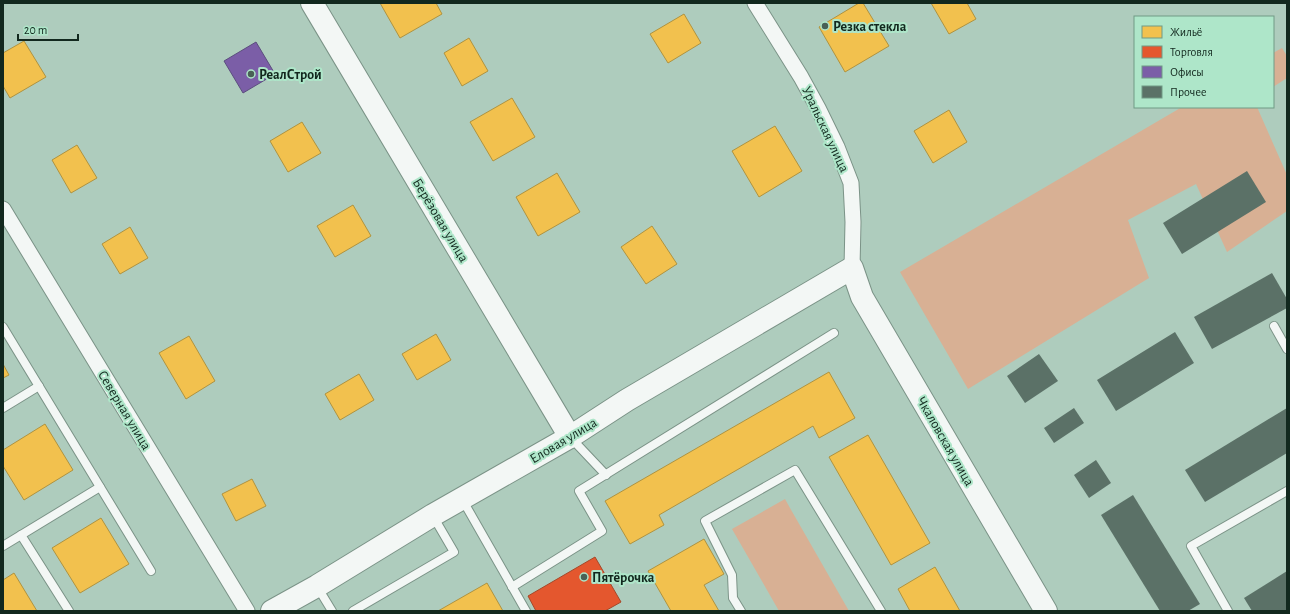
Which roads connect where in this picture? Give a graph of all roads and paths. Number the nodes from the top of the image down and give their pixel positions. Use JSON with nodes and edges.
{"nodes":[{"id":1,"x":312,"y":3,"type":"edge"},
{"id":2,"x":755,"y":3,"type":"edge"},
{"id":3,"x":3,"y":209,"type":"edge"},
{"id":4,"x":852,"y":268,"type":"junction"},
{"id":5,"x":1274,"y":326,"type":"dead end"},
{"id":6,"x":3,"y":327,"type":"edge"},
{"id":7,"x":834,"y":333,"type":"dead end"},
{"id":8,"x":1287,"y":349,"type":"edge"},
{"id":9,"x":39,"y":386,"type":"junction"},
{"id":10,"x":3,"y":408,"type":"edge"},
{"id":11,"x":570,"y":437,"type":"junction"},
{"id":12,"x":606,"y":475,"type":"junction"},
{"id":13,"x":100,"y":487,"type":"junction"},
{"id":14,"x":1287,"y":491,"type":"edge"},
{"id":15,"x":462,"y":499,"type":"junction"},
{"id":16,"x":433,"y":515,"type":"junction"},
{"id":17,"x":21,"y":535,"type":"junction"},
{"id":18,"x":3,"y":546,"type":"edge"},
{"id":19,"x":151,"y":571,"type":"dead end"},
{"id":20,"x":317,"y":586,"type":"junction"},
{"id":21,"x":512,"y":586,"type":"junction"},
{"id":22,"x":69,"y":611,"type":"edge"},
{"id":23,"x":247,"y":611,"type":"edge"},
{"id":24,"x":272,"y":611,"type":"edge"},
{"id":25,"x":332,"y":611,"type":"edge"},
{"id":26,"x":353,"y":611,"type":"edge"},
{"id":27,"x":526,"y":611,"type":"edge"},
{"id":28,"x":741,"y":611,"type":"edge"},
{"id":29,"x":882,"y":611,"type":"edge"},
{"id":30,"x":1046,"y":611,"type":"edge"},
{"id":31,"x":1228,"y":611,"type":"edge"}],
"edges":[{"from":1,"to":11,"type":"street","name":"Берёзовая улица"},
{"from":2,"to":4,"type":"street","name":"Уральская улица"},
{"from":3,"to":23,"type":"street","name":"Северная улица"},
{"from":4,"to":11,"type":"street","name":"Еловая улица"},
{"from":4,"to":30,"type":"street","name":"Чкаловская улица"},
{"from":5,"to":8,"type":"lane"},
{"from":6,"to":9,"type":"lane"},
{"from":7,"to":12,"type":"lane"},
{"from":9,"to":10,"type":"lane"},
{"from":9,"to":13,"type":"lane"},
{"from":11,"to":12,"type":"lane"},
{"from":11,"to":15,"type":"street","name":"Еловая улица"},
{"from":12,"to":21,"type":"lane"},
{"from":13,"to":17,"type":"lane"},
{"from":13,"to":19,"type":"lane"},
{"from":14,"to":31,"type":"lane"},
{"from":15,"to":16,"type":"street","name":"Еловая улица"},
{"from":15,"to":21,"type":"lane"},
{"from":16,"to":20,"type":"street","name":"Еловая улица"},
{"from":16,"to":26,"type":"lane"},
{"from":17,"to":18,"type":"lane"},
{"from":17,"to":22,"type":"lane"},
{"from":20,"to":24,"type":"street","name":"Еловая улица"},
{"from":20,"to":25,"type":"lane"},
{"from":21,"to":27,"type":"lane"},
{"from":28,"to":29,"type":"lane"}]}
